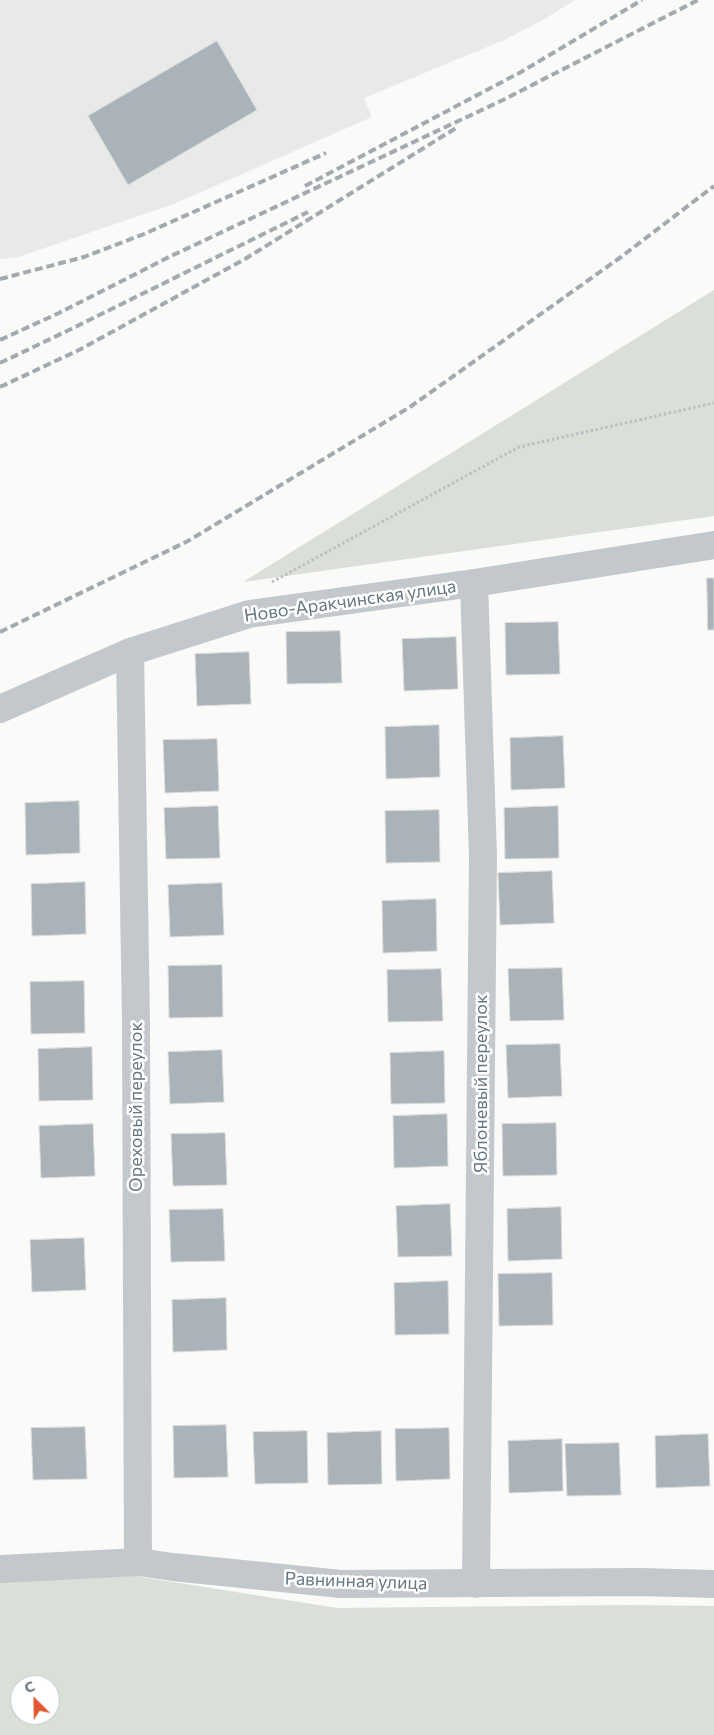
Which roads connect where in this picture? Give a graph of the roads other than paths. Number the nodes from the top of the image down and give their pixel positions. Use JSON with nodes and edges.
{"nodes":[{"id":1,"x":714,"y":546,"type":"edge"},
{"id":2,"x":474,"y":584,"type":"junction"},
{"id":3,"x":130,"y":652,"type":"junction"},
{"id":4,"x":0,"y":709,"type":"edge"},
{"id":5,"x":138,"y":1562,"type":"junction"},
{"id":6,"x":0,"y":1569,"type":"edge"},
{"id":7,"x":476,"y":1584,"type":"junction"},
{"id":8,"x":714,"y":1584,"type":"edge"}],
"edges":[{"from":1,"to":2,"type":"street","name":"Ново-Аракчинская улица"},
{"from":2,"to":3,"type":"street","name":"Ново-Аракчинская улица"},
{"from":2,"to":7,"type":"street","name":"Яблоневый переулок"},
{"from":3,"to":4,"type":"street","name":"Ново-Аракчинская улица"},
{"from":3,"to":5,"type":"street","name":"Ореховый переулок"},
{"from":5,"to":6,"type":"street","name":"Равнинная улица"},
{"from":5,"to":7,"type":"street","name":"Равнинная улица"},
{"from":7,"to":8,"type":"street","name":"Равнинная улица"}]}
